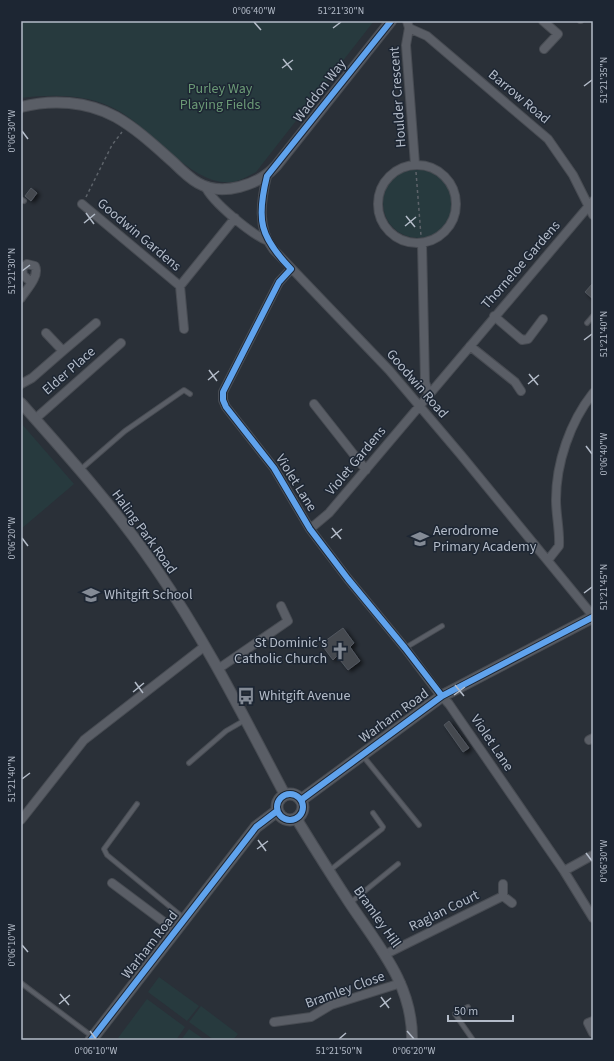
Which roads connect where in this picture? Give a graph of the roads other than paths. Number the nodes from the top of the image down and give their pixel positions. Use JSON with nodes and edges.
{"nodes":[{"id":1,"x":391,"y":21,"type":"edge"},
{"id":2,"x":543,"y":21,"type":"edge"},
{"id":3,"x":408,"y":25,"type":"edge"},
{"id":4,"x":544,"y":49,"type":"dead end"},
{"id":5,"x":21,"y":107,"type":"edge"},
{"id":6,"x":415,"y":164,"type":"junction"},
{"id":7,"x":267,"y":176,"type":"junction"},
{"id":8,"x":205,"y":186,"type":"junction"},
{"id":9,"x":82,"y":204,"type":"road end"},
{"id":10,"x":591,"y":204,"type":"edge"},
{"id":11,"x":593,"y":215,"type":"edge"},
{"id":12,"x":235,"y":218,"type":"junction"},
{"id":13,"x":268,"y":241,"type":"junction"},
{"id":14,"x":422,"y":243,"type":"junction"},
{"id":15,"x":291,"y":269,"type":"junction"},
{"id":16,"x":32,"y":282,"type":"dead end"},
{"id":17,"x":180,"y":286,"type":"junction"},
{"id":18,"x":21,"y":298,"type":"edge"},
{"id":19,"x":494,"y":316,"type":"junction"},
{"id":20,"x":593,"y":316,"type":"edge"},
{"id":21,"x":543,"y":319,"type":"dead end"},
{"id":22,"x":96,"y":323,"type":"dead end"},
{"id":23,"x":587,"y":323,"type":"dead end"},
{"id":24,"x":184,"y":329,"type":"dead end"},
{"id":25,"x":46,"y":333,"type":"dead end"},
{"id":26,"x":121,"y":343,"type":"dead end"},
{"id":27,"x":470,"y":346,"type":"junction"},
{"id":28,"x":63,"y":351,"type":"junction"},
{"id":29,"x":21,"y":384,"type":"edge"},
{"id":30,"x":521,"y":391,"type":"dead end"},
{"id":31,"x":593,"y":393,"type":"edge"},
{"id":32,"x":190,"y":394,"type":"dead end"},
{"id":33,"x":429,"y":395,"type":"junction"},
{"id":34,"x":21,"y":403,"type":"edge"},
{"id":35,"x":314,"y":404,"type":"dead end"},
{"id":36,"x":419,"y":406,"type":"junction"},
{"id":37,"x":35,"y":419,"type":"junction"},
{"id":38,"x":80,"y":470,"type":"junction"},
{"id":39,"x":366,"y":470,"type":"junction"},
{"id":40,"x":310,"y":529,"type":"junction"},
{"id":41,"x":548,"y":560,"type":"junction"},
{"id":42,"x":281,"y":606,"type":"dead end"},
{"id":43,"x":593,"y":616,"type":"edge"},
{"id":44,"x":442,"y":626,"type":"dead end"},
{"id":45,"x":205,"y":646,"type":"junction"},
{"id":46,"x":406,"y":648,"type":"junction"},
{"id":47,"x":218,"y":669,"type":"junction"},
{"id":48,"x":442,"y":696,"type":"junction"},
{"id":49,"x":246,"y":720,"type":"junction"},
{"id":50,"x":362,"y":754,"type":"junction"},
{"id":51,"x":189,"y":763,"type":"dead end"},
{"id":52,"x":285,"y":795,"type":"junction"},
{"id":53,"x":301,"y":800,"type":"junction"},
{"id":54,"x":136,"y":804,"type":"dead end"},
{"id":55,"x":277,"y":810,"type":"junction"},
{"id":56,"x":373,"y":813,"type":"dead end"},
{"id":57,"x":298,"y":818,"type":"junction"},
{"id":58,"x":21,"y":820,"type":"edge"},
{"id":59,"x":419,"y":825,"type":"dead end"},
{"id":60,"x":593,"y":855,"type":"edge"},
{"id":61,"x":398,"y":864,"type":"dead end"},
{"id":62,"x":329,"y":871,"type":"junction"},
{"id":63,"x":564,"y":871,"type":"junction"},
{"id":64,"x":112,"y":883,"type":"dead end"},
{"id":65,"x":503,"y":884,"type":"dead end"},
{"id":66,"x":503,"y":896,"type":"junction"},
{"id":67,"x":350,"y":903,"type":"junction"},
{"id":68,"x":512,"y":903,"type":"dead end"},
{"id":69,"x":593,"y":918,"type":"edge"},
{"id":70,"x":185,"y":919,"type":"junction"},
{"id":71,"x":176,"y":931,"type":"junction"},
{"id":72,"x":386,"y":954,"type":"junction"},
{"id":73,"x":21,"y":983,"type":"edge"},
{"id":74,"x":401,"y":983,"type":"junction"},
{"id":75,"x":468,"y":1007,"type":"dead end"},
{"id":76,"x":593,"y":1021,"type":"edge"},
{"id":77,"x":274,"y":1022,"type":"dead end"},
{"id":78,"x":593,"y":1033,"type":"edge"},
{"id":79,"x":92,"y":1038,"type":"edge"},
{"id":80,"x":412,"y":1040,"type":"edge"},
{"id":81,"x":473,"y":1040,"type":"edge"}],
"edges":[{"from":1,"to":7,"type":"street","name":"Waddon Way"},
{"from":2,"to":4,"type":"street"},
{"from":3,"to":6,"type":"street","name":"Houlder Crescent"},
{"from":3,"to":10,"type":"street","name":"Barrow Road"},
{"from":5,"to":8,"type":"street","name":"Waddon Way"},
{"from":6,"to":14,"type":"street","name":"Houlder Crescent"},
{"from":6,"to":14,"type":"street","name":"Houlder Crescent"},
{"from":7,"to":8,"type":"street","name":"Waddon Way"},
{"from":7,"to":13,"type":"street"},
{"from":8,"to":12,"type":"street","name":"Goodwin Road"},
{"from":9,"to":17,"type":"street","name":"Goodwin Gardens"},
{"from":10,"to":11,"type":"street","name":"Barrow Road"},
{"from":10,"to":19,"type":"street","name":"Thorneloe Gardens"},
{"from":12,"to":13,"type":"street","name":"Goodwin Road"},
{"from":12,"to":17,"type":"street","name":"Goodwin Gardens"},
{"from":13,"to":15,"type":"street","name":"Goodwin Road"},
{"from":14,"to":33,"type":"street"},
{"from":15,"to":36,"type":"street","name":"Goodwin Road"},
{"from":15,"to":40,"type":"street","name":"Violet Lane"},
{"from":16,"to":18,"type":"street"},
{"from":17,"to":24,"type":"street","name":"Goodwin Gardens"},
{"from":19,"to":21,"type":"street"},
{"from":19,"to":27,"type":"street","name":"Thorneloe Gardens"},
{"from":20,"to":23,"type":"lane"},
{"from":22,"to":28,"type":"street"},
{"from":25,"to":28,"type":"street"},
{"from":26,"to":37,"type":"street","name":"Elder Place"},
{"from":27,"to":30,"type":"street"},
{"from":27,"to":33,"type":"street","name":"Thorneloe Gardens"},
{"from":28,"to":29,"type":"street"},
{"from":31,"to":41,"type":"street"},
{"from":32,"to":38,"type":"lane"},
{"from":33,"to":36,"type":"street","name":"Thorneloe Gardens"},
{"from":34,"to":37,"type":"street","name":"Haling Park Road"},
{"from":35,"to":39,"type":"street"},
{"from":36,"to":39,"type":"street","name":"Violet Gardens"},
{"from":36,"to":41,"type":"street","name":"Goodwin Road"},
{"from":37,"to":38,"type":"street","name":"Haling Park Road"},
{"from":38,"to":45,"type":"street","name":"Haling Park Road"},
{"from":39,"to":40,"type":"street","name":"Violet Gardens"},
{"from":40,"to":46,"type":"street","name":"Violet Lane"},
{"from":41,"to":43,"type":"street","name":"Goodwin Road"},
{"from":42,"to":47,"type":"street"},
{"from":43,"to":48,"type":"main road","name":"Warham Road"},
{"from":44,"to":46,"type":"lane"},
{"from":45,"to":47,"type":"street","name":"Haling Park Road"},
{"from":45,"to":58,"type":"street"},
{"from":46,"to":48,"type":"street","name":"Violet Lane"},
{"from":47,"to":49,"type":"street","name":"Haling Park Road"},
{"from":48,"to":50,"type":"main road","name":"Warham Road"},
{"from":48,"to":63,"type":"street","name":"Violet Lane"},
{"from":49,"to":51,"type":"lane"},
{"from":49,"to":52,"type":"street","name":"Haling Park Road"},
{"from":50,"to":53,"type":"main road","name":"Warham Road"},
{"from":50,"to":59,"type":"lane"},
{"from":52,"to":53,"type":"main road"},
{"from":52,"to":55,"type":"main road"},
{"from":53,"to":57,"type":"main road"},
{"from":54,"to":70,"type":"lane"},
{"from":55,"to":57,"type":"main road"},
{"from":55,"to":70,"type":"main road","name":"Warham Road"},
{"from":56,"to":62,"type":"lane"},
{"from":57,"to":62,"type":"street","name":"Bramley Hill"},
{"from":60,"to":63,"type":"street"},
{"from":61,"to":67,"type":"lane"},
{"from":62,"to":67,"type":"street","name":"Bramley Hill"},
{"from":63,"to":69,"type":"street","name":"Violet Lane"},
{"from":64,"to":71,"type":"street"},
{"from":65,"to":66,"type":"street"},
{"from":66,"to":68,"type":"street"},
{"from":66,"to":72,"type":"street","name":"Raglan Court"},
{"from":67,"to":72,"type":"street","name":"Bramley Hill"},
{"from":70,"to":71,"type":"main road","name":"Warham Road"},
{"from":71,"to":79,"type":"main road","name":"Warham Road"},
{"from":72,"to":74,"type":"street","name":"Bramley Hill"},
{"from":73,"to":79,"type":"lane"},
{"from":74,"to":77,"type":"street","name":"Bramley Close"},
{"from":74,"to":80,"type":"street","name":"Bramley Hill"},
{"from":75,"to":81,"type":"lane"},
{"from":76,"to":78,"type":"street"}]}
